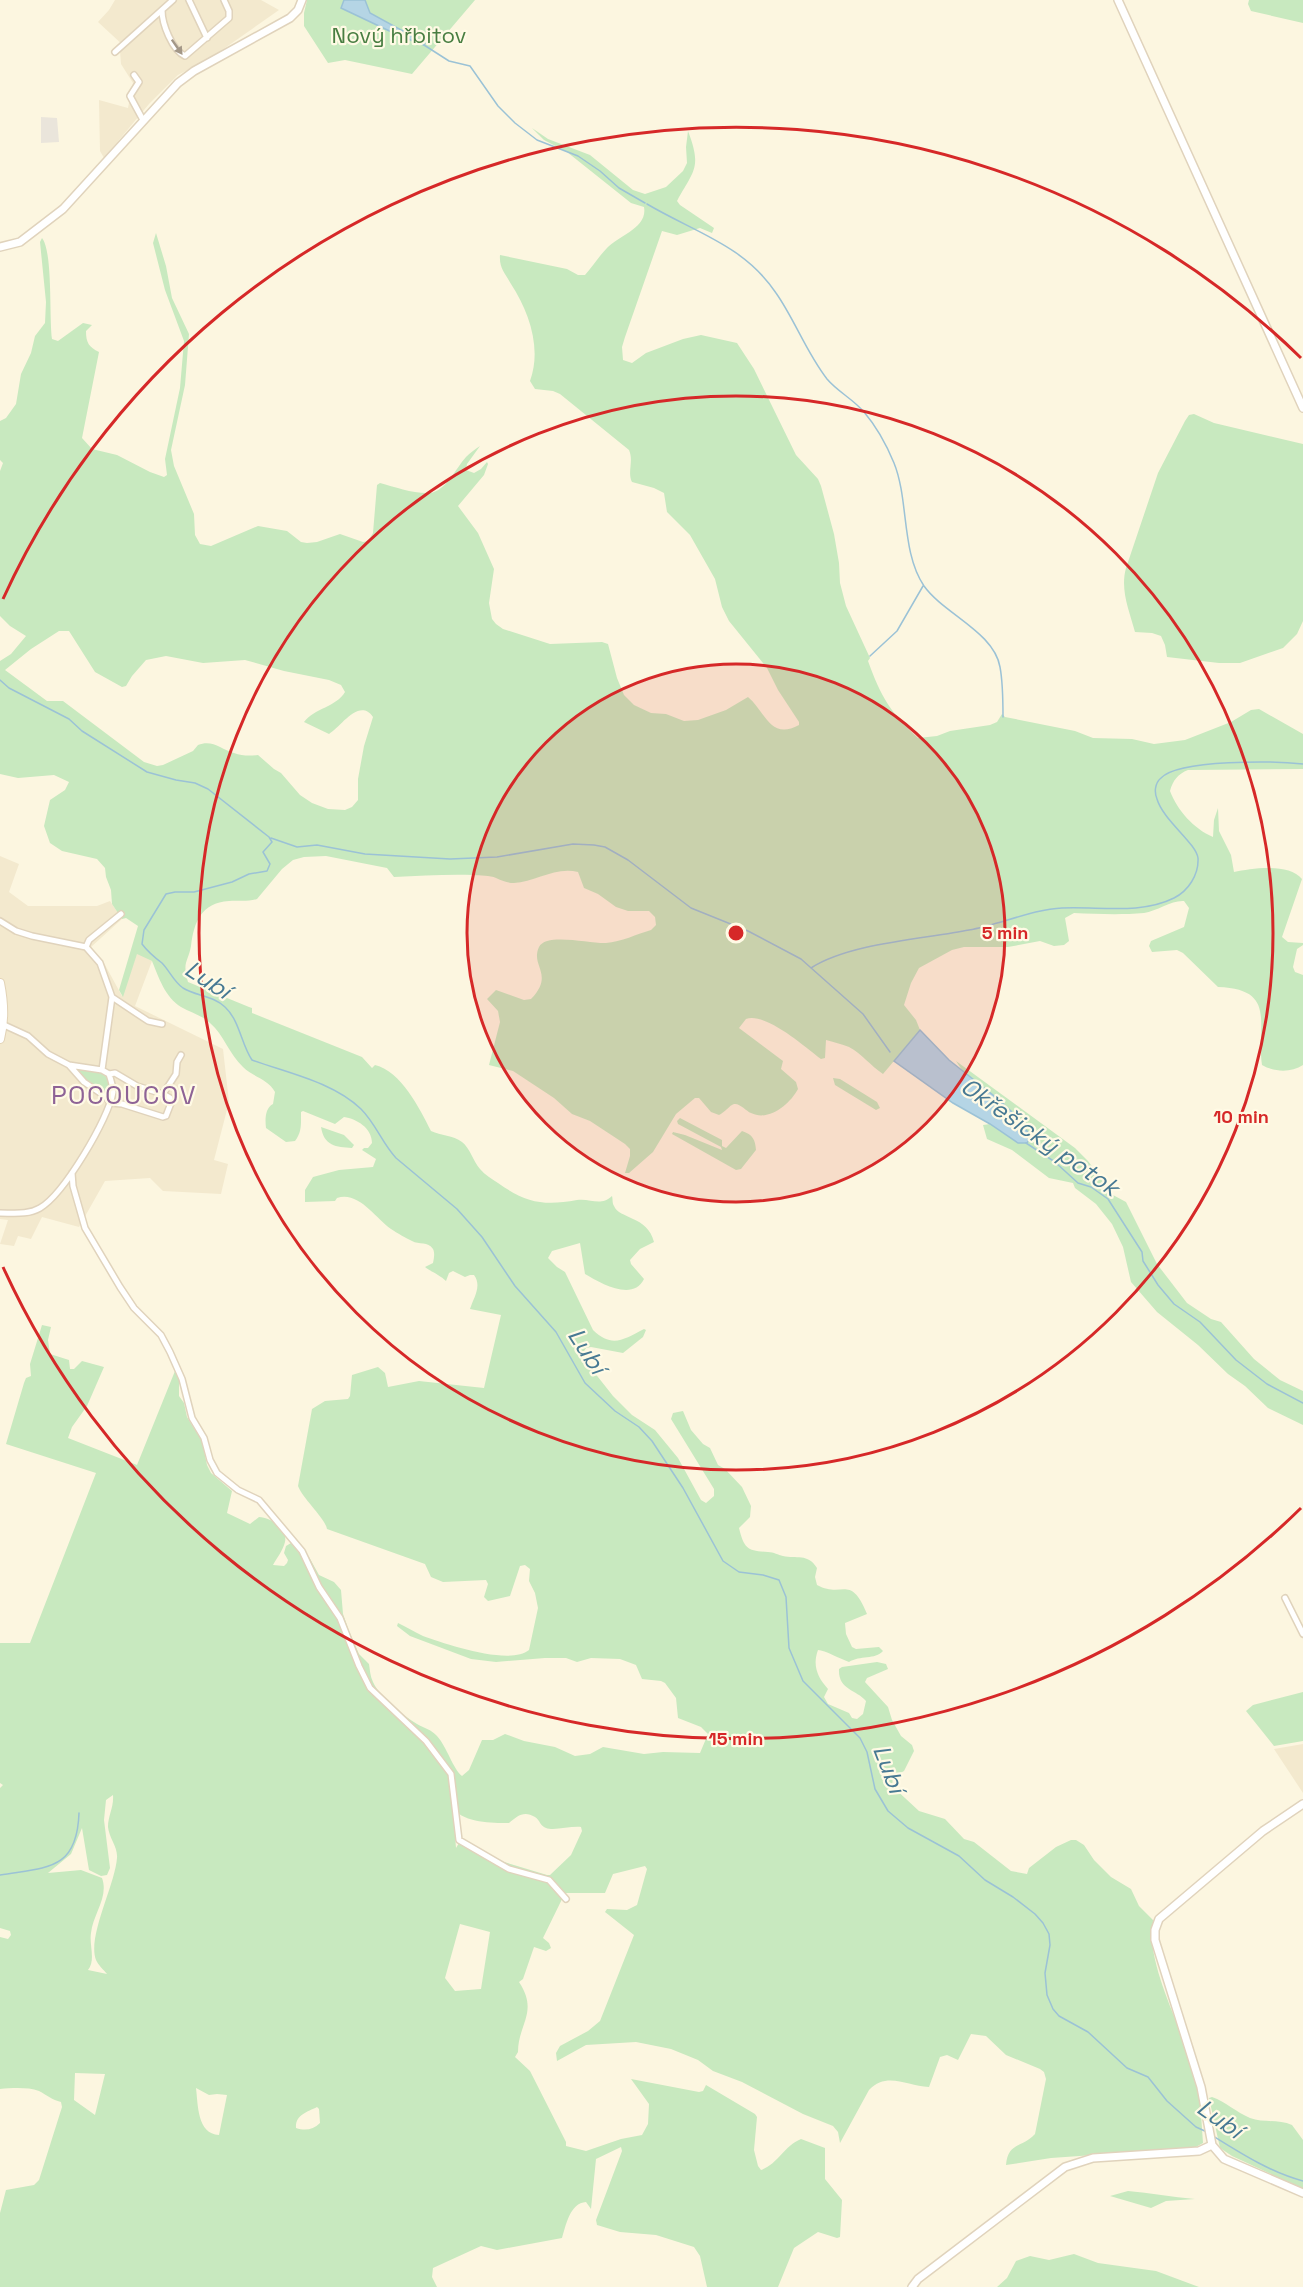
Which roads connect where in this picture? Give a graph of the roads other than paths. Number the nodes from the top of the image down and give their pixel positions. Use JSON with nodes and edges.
{"nodes":[{"id":1,"x":173,"y":0,"type":"edge"},
{"id":2,"x":189,"y":0,"type":"edge"},
{"id":3,"x":224,"y":0,"type":"edge"},
{"id":4,"x":302,"y":0,"type":"edge"},
{"id":5,"x":1118,"y":0,"type":"edge"},
{"id":6,"x":162,"y":10,"type":"junction"},
{"id":7,"x":207,"y":38,"type":"junction"},
{"id":8,"x":115,"y":52,"type":"dead end"},
{"id":9,"x":134,"y":75,"type":"dead end"},
{"id":10,"x":143,"y":120,"type":"junction"},
{"id":11,"x":0,"y":247,"type":"edge"},
{"id":12,"x":1303,"y":408,"type":"edge"},
{"id":13,"x":121,"y":914,"type":"dead end"},
{"id":14,"x":0,"y":921,"type":"edge"},
{"id":15,"x":86,"y":947,"type":"junction"},
{"id":16,"x":0,"y":983,"type":"edge"},
{"id":17,"x":112,"y":997,"type":"junction"},
{"id":18,"x":162,"y":1024,"type":"dead end"},
{"id":19,"x":4,"y":1025,"type":"junction"},
{"id":20,"x":0,"y":1039,"type":"edge"},
{"id":21,"x":181,"y":1055,"type":"dead end"},
{"id":22,"x":69,"y":1065,"type":"junction"},
{"id":23,"x":102,"y":1070,"type":"junction"},
{"id":24,"x":109,"y":1074,"type":"junction"},
{"id":25,"x":163,"y":1094,"type":"junction"},
{"id":26,"x":110,"y":1103,"type":"junction"},
{"id":27,"x":72,"y":1173,"type":"junction"},
{"id":28,"x":0,"y":1212,"type":"edge"},
{"id":29,"x":1285,"y":1598,"type":"dead end"},
{"id":30,"x":1303,"y":1634,"type":"edge"},
{"id":31,"x":1303,"y":1804,"type":"edge"},
{"id":32,"x":566,"y":1899,"type":"dead end"},
{"id":33,"x":1211,"y":2142,"type":"junction"},
{"id":34,"x":1303,"y":2193,"type":"edge"},
{"id":35,"x":912,"y":2287,"type":"edge"}],
"edges":[{"from":1,"to":6,"type":"street"},
{"from":2,"to":7,"type":"street"},
{"from":3,"to":7,"type":"street"},
{"from":4,"to":10,"type":"street"},
{"from":5,"to":12,"type":"street"},
{"from":6,"to":7,"type":"street","one_way":true},
{"from":6,"to":8,"type":"street"},
{"from":9,"to":10,"type":"street"},
{"from":10,"to":11,"type":"street"},
{"from":13,"to":15,"type":"street"},
{"from":14,"to":15,"type":"street"},
{"from":15,"to":17,"type":"street"},
{"from":16,"to":19,"type":"main road"},
{"from":17,"to":18,"type":"street"},
{"from":17,"to":23,"type":"street"},
{"from":19,"to":20,"type":"main road"},
{"from":19,"to":22,"type":"street"},
{"from":21,"to":25,"type":"street"},
{"from":22,"to":23,"type":"street"},
{"from":22,"to":26,"type":"street"},
{"from":23,"to":24,"type":"street"},
{"from":24,"to":25,"type":"street"},
{"from":24,"to":26,"type":"street"},
{"from":25,"to":26,"type":"street"},
{"from":26,"to":27,"type":"street"},
{"from":27,"to":28,"type":"street"},
{"from":27,"to":32,"type":"street"},
{"from":29,"to":30,"type":"street"},
{"from":31,"to":33,"type":"street"},
{"from":33,"to":34,"type":"street"},
{"from":33,"to":35,"type":"street"}]}
